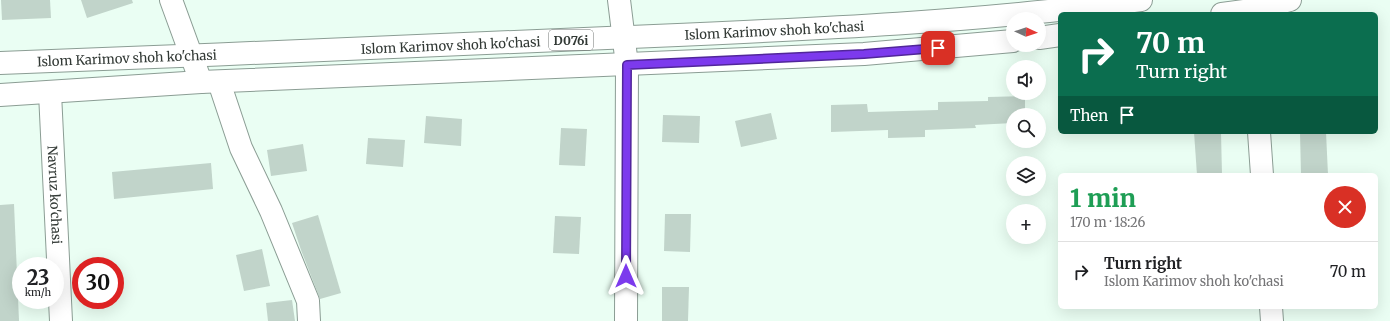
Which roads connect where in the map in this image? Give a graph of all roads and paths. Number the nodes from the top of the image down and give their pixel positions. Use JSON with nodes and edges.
{"nodes":[{"id":1,"x":171,"y":0,"type":"edge"},
{"id":2,"x":619,"y":0,"type":"edge"},
{"id":3,"x":1140,"y":0,"type":"edge"},
{"id":4,"x":1290,"y":0,"type":"edge"},
{"id":5,"x":1250,"y":8,"type":"edge"},
{"id":6,"x":1231,"y":12,"type":"edge"},
{"id":7,"x":1058,"y":35,"type":"edge"},
{"id":8,"x":1046,"y":37,"type":"edge"},
{"id":9,"x":624,"y":38,"type":"junction"},
{"id":10,"x":1006,"y":42,"type":"edge"},
{"id":11,"x":192,"y":55,"type":"junction"},
{"id":12,"x":0,"y":63,"type":"edge"},
{"id":13,"x":627,"y":65,"type":"junction"},
{"id":14,"x":210,"y":82,"type":"junction"},
{"id":15,"x":50,"y":93,"type":"junction"},
{"id":16,"x":0,"y":95,"type":"edge"},
{"id":17,"x":1259,"y":134,"type":"edge"},
{"id":18,"x":1262,"y":173,"type":"edge"},
{"id":19,"x":1271,"y":309,"type":"edge"},
{"id":20,"x":61,"y":321,"type":"edge"},
{"id":21,"x":309,"y":321,"type":"edge"},
{"id":22,"x":626,"y":321,"type":"edge"},
{"id":23,"x":1272,"y":321,"type":"edge"}],
"edges":[{"from":1,"to":11,"type":"main road"},
{"from":2,"to":9,"type":"main road"},
{"from":3,"to":9,"type":"main road","name":"Islom Karimov shoh ko'chasi","number":"D076i"},
{"from":4,"to":5,"type":"main road"},
{"from":5,"to":6,"type":"main road"},
{"from":7,"to":8,"type":"main road"},
{"from":9,"to":11,"type":"main road","name":"Islom Karimov shoh ko'chasi","number":"D076i"},
{"from":9,"to":13,"type":"main road"},
{"from":10,"to":13,"type":"main road","name":"Islom Karimov shoh ko'chasi","number":"D076i"},
{"from":11,"to":12,"type":"main road","name":"Islom Karimov shoh ko'chasi","number":"D076i"},
{"from":11,"to":14,"type":"main road"},
{"from":13,"to":14,"type":"main road","name":"Islom Karimov shoh ko'chasi","number":"D076i"},
{"from":13,"to":22,"type":"main road"},
{"from":14,"to":15,"type":"main road","name":"Islom Karimov shoh ko'chasi","number":"D076i"},
{"from":14,"to":21,"type":"main road"},
{"from":15,"to":16,"type":"main road","name":"Islom Karimov shoh ko'chasi","number":"D076i"},
{"from":15,"to":20,"type":"main road","name":"Navruz ko'chasi"},
{"from":17,"to":18,"type":"main road"},
{"from":19,"to":23,"type":"main road"}]}
